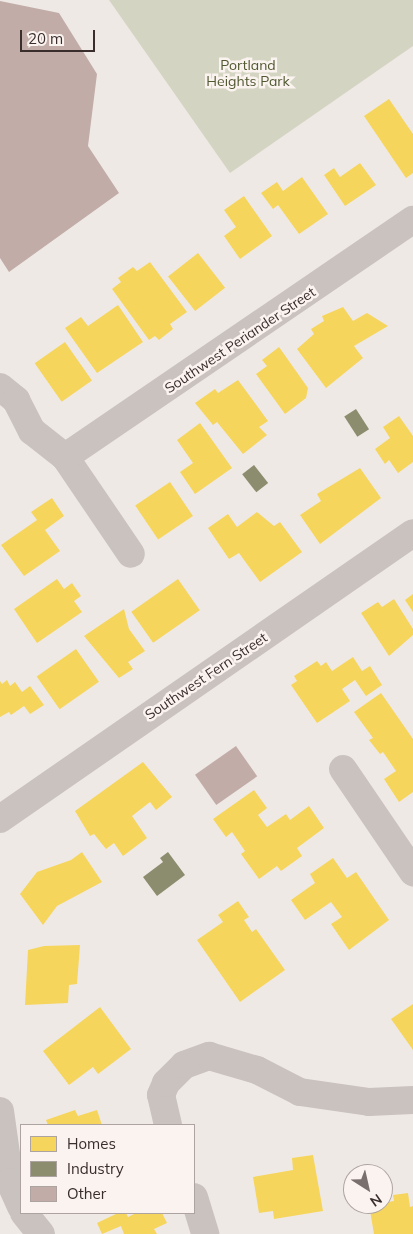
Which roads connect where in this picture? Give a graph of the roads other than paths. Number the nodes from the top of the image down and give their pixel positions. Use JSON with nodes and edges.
{"nodes":[{"id":1,"x":413,"y":220,"type":"edge"},
{"id":2,"x":0,"y":386,"type":"edge"},
{"id":3,"x":65,"y":457,"type":"junction"},
{"id":4,"x":413,"y":534,"type":"edge"},
{"id":5,"x":131,"y":554,"type":"dead end"},
{"id":6,"x":343,"y":769,"type":"dead end"},
{"id":7,"x":0,"y":819,"type":"edge"},
{"id":8,"x":413,"y":872,"type":"edge"},
{"id":9,"x":413,"y":1100,"type":"edge"},
{"id":10,"x":0,"y":1111,"type":"edge"},
{"id":11,"x":168,"y":1124,"type":"edge"},
{"id":12,"x":195,"y":1200,"type":"edge"},
{"id":13,"x":20,"y":1205,"type":"edge"},
{"id":14,"x":25,"y":1214,"type":"edge"},
{"id":15,"x":41,"y":1234,"type":"edge"},
{"id":16,"x":205,"y":1234,"type":"edge"}],
"edges":[{"from":1,"to":3,"type":"street","name":"Southwest Periander Street"},
{"from":2,"to":3,"type":"street"},
{"from":3,"to":5,"type":"street"},
{"from":4,"to":7,"type":"street","name":"Southwest Fern Street"},
{"from":6,"to":8,"type":"street"},
{"from":9,"to":11,"type":"street"},
{"from":10,"to":13,"type":"street"},
{"from":12,"to":16,"type":"street"},
{"from":14,"to":15,"type":"street"}]}
